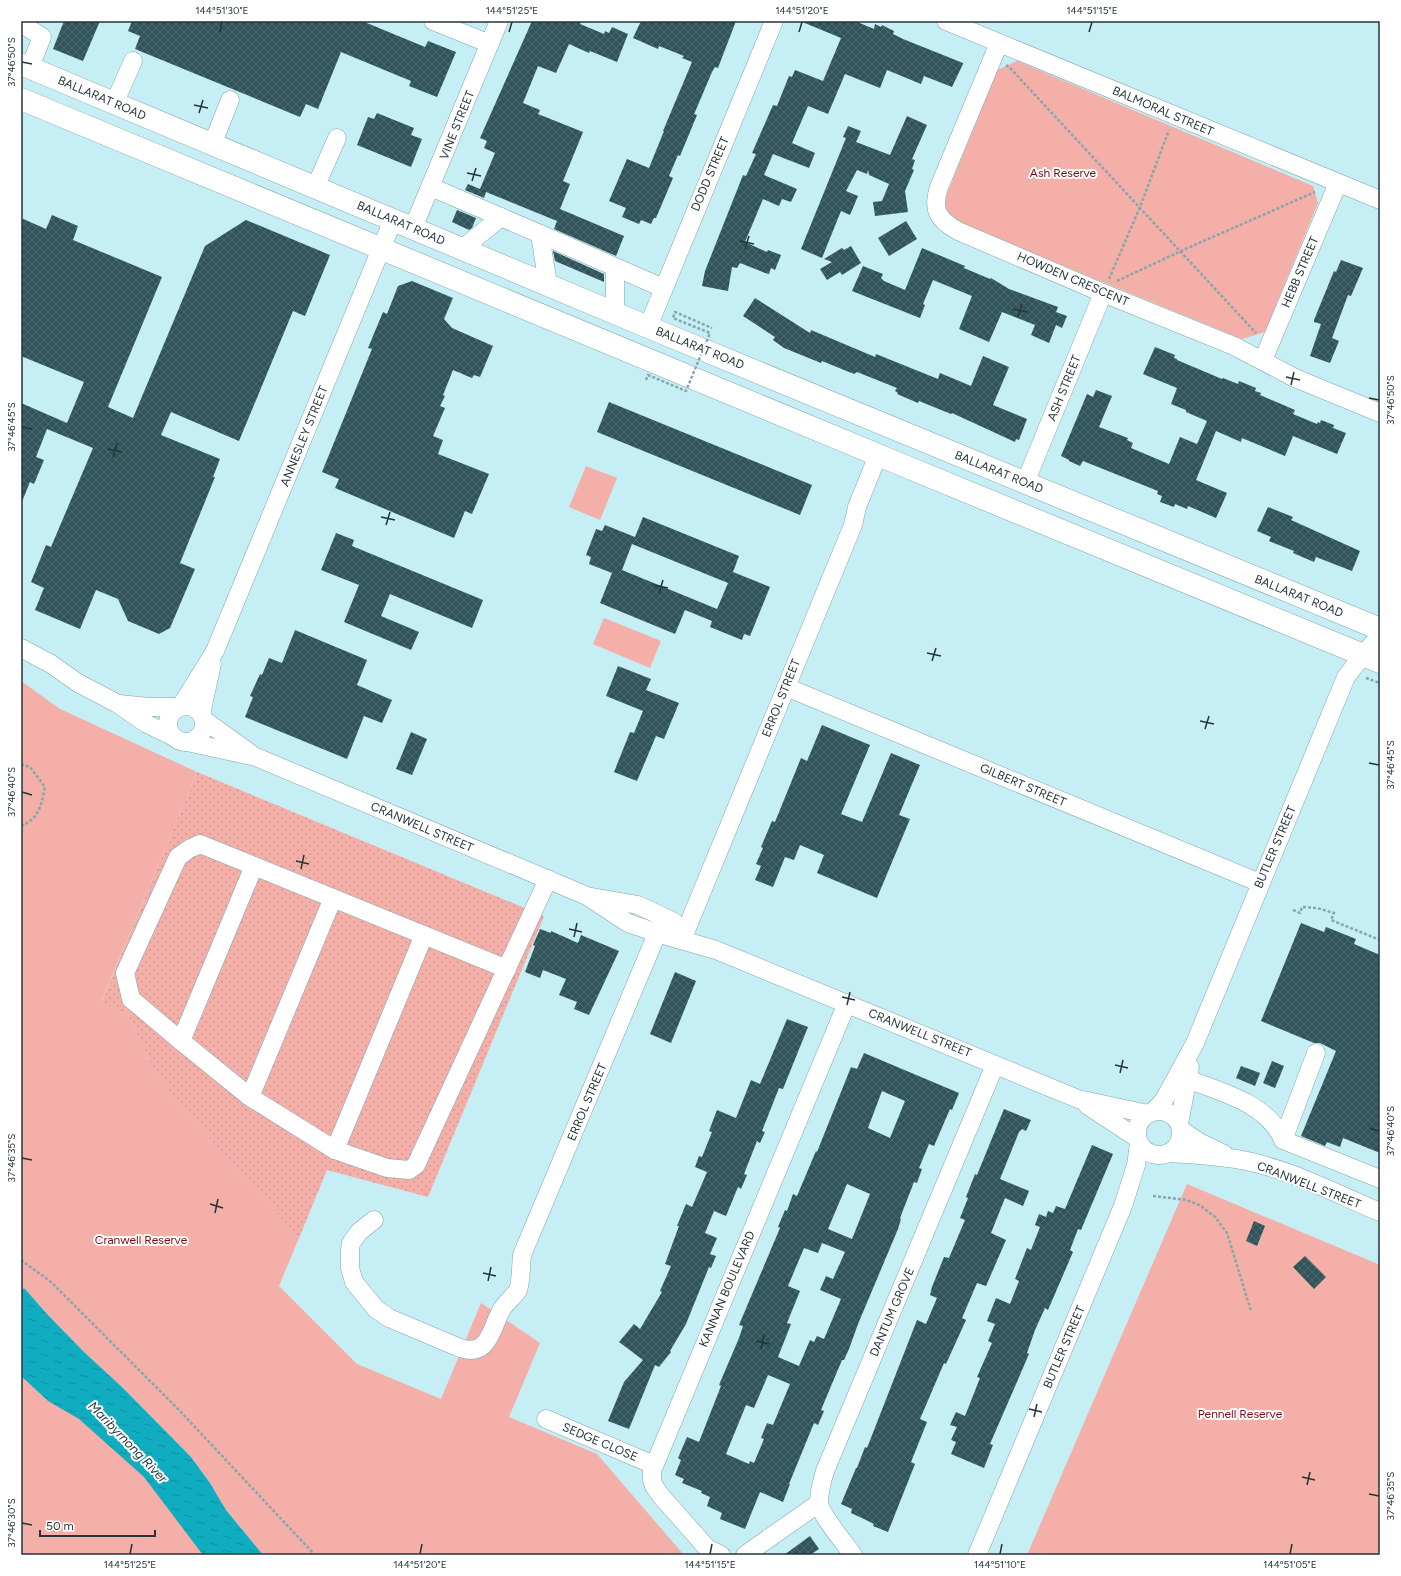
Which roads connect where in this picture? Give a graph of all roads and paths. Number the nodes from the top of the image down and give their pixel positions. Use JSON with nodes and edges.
{"nodes":[{"id":1,"x":23,"y":21,"type":"edge"},
{"id":2,"x":434,"y":21,"type":"edge"},
{"id":3,"x":499,"y":21,"type":"edge"},
{"id":4,"x":774,"y":21,"type":"edge"},
{"id":5,"x":946,"y":21,"type":"edge"},
{"id":6,"x":999,"y":43,"type":"junction"},
{"id":7,"x":490,"y":44,"type":"junction"},
{"id":8,"x":133,"y":61,"type":"dead end"},
{"id":9,"x":1000,"y":62,"type":"dead end"},
{"id":10,"x":25,"y":66,"type":"edge"},
{"id":11,"x":21,"y":99,"type":"edge"},
{"id":12,"x":230,"y":100,"type":"dead end"},
{"id":13,"x":114,"y":104,"type":"junction"},
{"id":14,"x":1171,"y":127,"type":"dead end"},
{"id":15,"x":337,"y":138,"type":"dead end"},
{"id":16,"x":212,"y":145,"type":"junction"},
{"id":17,"x":1338,"y":183,"type":"junction"},
{"id":18,"x":431,"y":187,"type":"junction"},
{"id":19,"x":315,"y":188,"type":"junction"},
{"id":20,"x":1316,"y":192,"type":"dead end"},
{"id":21,"x":1380,"y":200,"type":"edge"},
{"id":22,"x":1140,"y":207,"type":"junction"},
{"id":23,"x":502,"y":217,"type":"junction"},
{"id":24,"x":393,"y":220,"type":"junction"},
{"id":25,"x":413,"y":228,"type":"junction"},
{"id":26,"x":540,"y":234,"type":"junction"},
{"id":27,"x":462,"y":249,"type":"junction"},
{"id":28,"x":381,"y":250,"type":"junction"},
{"id":29,"x":1181,"y":251,"type":"junction"},
{"id":30,"x":615,"y":268,"type":"junction"},
{"id":31,"x":548,"y":285,"type":"junction"},
{"id":32,"x":663,"y":288,"type":"junction"},
{"id":33,"x":1103,"y":293,"type":"junction"},
{"id":34,"x":615,"y":313,"type":"junction"},
{"id":35,"x":648,"y":326,"type":"junction"},
{"id":36,"x":712,"y":328,"type":"dead end"},
{"id":37,"x":1256,"y":333,"type":"dead end"},
{"id":38,"x":1263,"y":360,"type":"junction"},
{"id":39,"x":646,"y":380,"type":"dead end"},
{"id":40,"x":1380,"y":413,"type":"edge"},
{"id":41,"x":878,"y":455,"type":"junction"},
{"id":42,"x":1025,"y":483,"type":"junction"},
{"id":43,"x":1380,"y":629,"type":"edge"},
{"id":44,"x":1380,"y":635,"type":"edge"},
{"id":45,"x":21,"y":648,"type":"edge"},
{"id":46,"x":215,"y":651,"type":"junction"},
{"id":47,"x":1371,"y":658,"type":"edge"},
{"id":48,"x":786,"y":687,"type":"junction"},
{"id":49,"x":118,"y":704,"type":"junction"},
{"id":50,"x":179,"y":706,"type":"junction"},
{"id":51,"x":203,"y":717,"type":"junction"},
{"id":52,"x":180,"y":739,"type":"junction"},
{"id":53,"x":256,"y":757,"type":"junction"},
{"id":54,"x":21,"y":764,"type":"edge"},
{"id":55,"x":21,"y":826,"type":"edge"},
{"id":56,"x":254,"y":866,"type":"junction"},
{"id":57,"x":548,"y":879,"type":"junction"},
{"id":58,"x":1260,"y":883,"type":"junction"},
{"id":59,"x":587,"y":896,"type":"junction"},
{"id":60,"x":333,"y":898,"type":"junction"},
{"id":61,"x":1293,"y":910,"type":"dead end"},
{"id":62,"x":664,"y":917,"type":"junction"},
{"id":63,"x":657,"y":934,"type":"junction"},
{"id":64,"x":684,"y":934,"type":"junction"},
{"id":65,"x":424,"y":936,"type":"junction"},
{"id":66,"x":1380,"y":940,"type":"edge"},
{"id":67,"x":507,"y":969,"type":"junction"},
{"id":68,"x":847,"y":1003,"type":"junction"},
{"id":69,"x":181,"y":1042,"type":"junction"},
{"id":70,"x":1316,"y":1053,"type":"dead end"},
{"id":71,"x":995,"y":1065,"type":"junction"},
{"id":72,"x":1183,"y":1078,"type":"junction"},
{"id":73,"x":250,"y":1097,"type":"junction"},
{"id":74,"x":1078,"y":1099,"type":"junction"},
{"id":75,"x":1151,"y":1113,"type":"junction"},
{"id":76,"x":1180,"y":1126,"type":"junction"},
{"id":77,"x":1283,"y":1140,"type":"junction"},
{"id":78,"x":1138,"y":1141,"type":"junction"},
{"id":79,"x":334,"y":1150,"type":"junction"},
{"id":80,"x":1166,"y":1154,"type":"junction"},
{"id":81,"x":1237,"y":1160,"type":"junction"},
{"id":82,"x":1380,"y":1178,"type":"edge"},
{"id":83,"x":1154,"y":1196,"type":"dead end"},
{"id":84,"x":1123,"y":1206,"type":"junction"},
{"id":85,"x":1380,"y":1212,"type":"edge"},
{"id":86,"x":374,"y":1220,"type":"dead end"},
{"id":87,"x":21,"y":1260,"type":"edge"},
{"id":88,"x":1251,"y":1311,"type":"dead end"},
{"id":89,"x":546,"y":1419,"type":"dead end"},
{"id":90,"x":654,"y":1465,"type":"junction"},
{"id":91,"x":819,"y":1503,"type":"junction"},
{"id":92,"x":315,"y":1555,"type":"edge"},
{"id":93,"x":721,"y":1555,"type":"edge"},
{"id":94,"x":745,"y":1555,"type":"edge"},
{"id":95,"x":853,"y":1555,"type":"edge"},
{"id":96,"x":977,"y":1555,"type":"edge"}],
"edges":[{"from":1,"to":10,"type":"street"},
{"from":2,"to":7,"type":"street"},
{"from":3,"to":7,"type":"street","name":"VINE STREET"},
{"from":4,"to":32,"type":"street","name":"DODD STREET"},
{"from":5,"to":6,"type":"street","name":"BALMORAL STREET"},
{"from":6,"to":17,"type":"street","name":"BALMORAL STREET"},
{"from":6,"to":33,"type":"street","name":"HOWDEN CRESCENT"},
{"from":7,"to":18,"type":"street","name":"VINE STREET"},
{"from":8,"to":13,"type":"street"},
{"from":9,"to":22,"type":"path"},
{"from":10,"to":13,"type":"highway","name":"BALLARAT ROAD"},
{"from":11,"to":28,"type":"highway"},
{"from":12,"to":16,"type":"street"},
{"from":13,"to":16,"type":"highway","name":"BALLARAT ROAD"},
{"from":14,"to":22,"type":"path"},
{"from":15,"to":19,"type":"street"},
{"from":16,"to":19,"type":"highway","name":"BALLARAT ROAD"},
{"from":17,"to":21,"type":"street","name":"BALMORAL STREET"},
{"from":17,"to":38,"type":"street","name":"HEBB STREET"},
{"from":18,"to":23,"type":"street"},
{"from":18,"to":25,"type":"street","name":"VINE STREET"},
{"from":19,"to":24,"type":"highway","name":"BALLARAT ROAD"},
{"from":20,"to":29,"type":"path"},
{"from":22,"to":29,"type":"path"},
{"from":22,"to":33,"type":"path"},
{"from":23,"to":26,"type":"street"},
{"from":23,"to":27,"type":"street"},
{"from":24,"to":25,"type":"highway","name":"BALLARAT ROAD"},
{"from":24,"to":28,"type":"street","name":"ANNESLEY STREET"},
{"from":25,"to":27,"type":"highway","name":"BALLARAT ROAD"},
{"from":26,"to":30,"type":"street"},
{"from":26,"to":31,"type":"street"},
{"from":27,"to":31,"type":"highway","name":"BALLARAT ROAD"},
{"from":28,"to":41,"type":"highway"},
{"from":28,"to":46,"type":"street","name":"ANNESLEY STREET"},
{"from":29,"to":33,"type":"path"},
{"from":29,"to":37,"type":"path"},
{"from":30,"to":32,"type":"street"},
{"from":30,"to":34,"type":"street"},
{"from":31,"to":34,"type":"highway","name":"BALLARAT ROAD"},
{"from":32,"to":35,"type":"street","name":"DODD STREET"},
{"from":33,"to":38,"type":"street","name":"HOWDEN CRESCENT"},
{"from":33,"to":42,"type":"street","name":"ASH STREET"},
{"from":34,"to":35,"type":"highway","name":"BALLARAT ROAD"},
{"from":35,"to":42,"type":"highway","name":"BALLARAT ROAD"},
{"from":36,"to":39,"type":"path","bridge":true},
{"from":38,"to":40,"type":"street","name":"HOWDEN CRESCENT"},
{"from":41,"to":47,"type":"highway"},
{"from":41,"to":48,"type":"street","name":"ERROL STREET"},
{"from":42,"to":43,"type":"highway","name":"BALLARAT ROAD"},
{"from":44,"to":47,"type":"street","name":"BUTLER STREET"},
{"from":45,"to":49,"type":"street","name":"CRANWELL STREET"},
{"from":46,"to":50,"type":"street","name":"ANNESLEY STREET"},
{"from":46,"to":51,"type":"street","name":"ANNESLEY STREET"},
{"from":47,"to":58,"type":"street","name":"BUTLER STREET"},
{"from":48,"to":58,"type":"street","name":"GILBERT STREET"},
{"from":48,"to":64,"type":"street","name":"ERROL STREET"},
{"from":49,"to":50,"type":"street","name":"CRANWELL STREET"},
{"from":49,"to":52,"type":"street","name":"CRANWELL STREET"},
{"from":50,"to":51,"type":"street"},
{"from":50,"to":52,"type":"street"},
{"from":51,"to":52,"type":"street"},
{"from":51,"to":53,"type":"street","name":"CRANWELL STREET"},
{"from":52,"to":53,"type":"street","name":"CRANWELL STREET"},
{"from":53,"to":57,"type":"street","name":"CRANWELL STREET"},
{"from":54,"to":55,"type":"path"},
{"from":56,"to":60,"type":"street"},
{"from":56,"to":69,"type":"street"},
{"from":56,"to":69,"type":"street"},
{"from":57,"to":59,"type":"street","name":"CRANWELL STREET"},
{"from":57,"to":67,"type":"street"},
{"from":58,"to":72,"type":"street","name":"BUTLER STREET"},
{"from":59,"to":62,"type":"street","name":"CRANWELL STREET"},
{"from":59,"to":63,"type":"street","name":"CRANWELL STREET"},
{"from":60,"to":65,"type":"street"},
{"from":60,"to":73,"type":"street"},
{"from":61,"to":66,"type":"path"},
{"from":62,"to":63,"type":"street","name":"ERROL STREET"},
{"from":62,"to":64,"type":"street","name":"CRANWELL STREET"},
{"from":63,"to":64,"type":"street","name":"CRANWELL STREET"},
{"from":63,"to":86,"type":"street","name":"ERROL STREET"},
{"from":64,"to":68,"type":"street","name":"CRANWELL STREET"},
{"from":65,"to":67,"type":"street"},
{"from":65,"to":79,"type":"street"},
{"from":67,"to":79,"type":"street"},
{"from":68,"to":71,"type":"street","name":"CRANWELL STREET"},
{"from":68,"to":90,"type":"street","name":"KANNAN BOULEVARD"},
{"from":69,"to":73,"type":"street"},
{"from":70,"to":77,"type":"street"},
{"from":71,"to":74,"type":"street","name":"CRANWELL STREET"},
{"from":71,"to":91,"type":"street","name":"DANTUM GROVE"},
{"from":72,"to":75,"type":"street","name":"BUTLER STREET"},
{"from":72,"to":76,"type":"street","name":"BUTLER STREET"},
{"from":72,"to":77,"type":"street"},
{"from":73,"to":79,"type":"street"},
{"from":74,"to":75,"type":"street","name":"CRANWELL STREET"},
{"from":74,"to":78,"type":"street","name":"CRANWELL STREET"},
{"from":75,"to":76,"type":"street"},
{"from":75,"to":78,"type":"street"},
{"from":76,"to":80,"type":"street"},
{"from":76,"to":81,"type":"street","name":"CRANWELL STREET"},
{"from":77,"to":82,"type":"street"},
{"from":78,"to":80,"type":"street"},
{"from":78,"to":84,"type":"street","name":"BUTLER STREET"},
{"from":80,"to":81,"type":"street","name":"CRANWELL STREET"},
{"from":80,"to":84,"type":"street","name":"BUTLER STREET"},
{"from":81,"to":85,"type":"street","name":"CRANWELL STREET"},
{"from":83,"to":88,"type":"path"},
{"from":84,"to":96,"type":"street","name":"BUTLER STREET"},
{"from":87,"to":92,"type":"path"},
{"from":89,"to":90,"type":"street","name":"SEDGE CLOSE"},
{"from":90,"to":93,"type":"street","name":"KANNAN BOULEVARD"},
{"from":91,"to":94,"type":"street"},
{"from":91,"to":95,"type":"street"}]}
